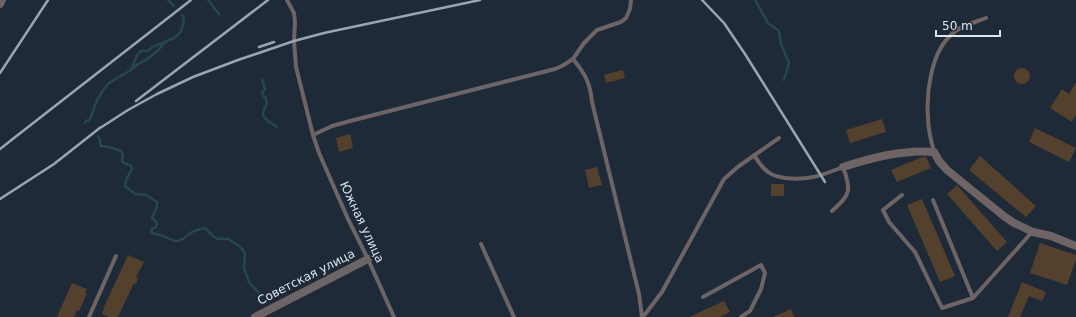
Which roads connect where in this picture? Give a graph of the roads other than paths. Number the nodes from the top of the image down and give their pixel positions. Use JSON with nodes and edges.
{"nodes":[{"id":1,"x":2,"y":0,"type":"edge"},
{"id":2,"x":287,"y":0,"type":"edge"},
{"id":3,"x":631,"y":0,"type":"edge"},
{"id":4,"x":0,"y":4,"type":"edge"},
{"id":5,"x":986,"y":18,"type":"dead end"},
{"id":6,"x":573,"y":59,"type":"junction"},
{"id":7,"x":313,"y":135,"type":"junction"},
{"id":8,"x":779,"y":138,"type":"dead end"},
{"id":9,"x":934,"y":152,"type":"junction"},
{"id":10,"x":754,"y":155,"type":"junction"},
{"id":11,"x":843,"y":167,"type":"junction"},
{"id":12,"x":902,"y":195,"type":"dead end"},
{"id":13,"x":934,"y":200,"type":"dead end"},
{"id":14,"x":832,"y":211,"type":"dead end"},
{"id":15,"x":1033,"y":232,"type":"junction"},
{"id":16,"x":481,"y":244,"type":"dead end"},
{"id":17,"x":1076,"y":246,"type":"edge"},
{"id":18,"x":116,"y":256,"type":"dead end"},
{"id":19,"x":368,"y":259,"type":"junction"},
{"id":20,"x":703,"y":297,"type":"dead end"},
{"id":21,"x":973,"y":298,"type":"junction"},
{"id":22,"x":89,"y":317,"type":"edge"},
{"id":23,"x":255,"y":317,"type":"edge"},
{"id":24,"x":394,"y":317,"type":"edge"},
{"id":25,"x":514,"y":317,"type":"edge"},
{"id":26,"x":642,"y":317,"type":"edge"},
{"id":27,"x":741,"y":317,"type":"edge"}],
"edges":[{"from":1,"to":4,"type":"street"},
{"from":2,"to":7,"type":"lane","name":"Южная улица"},
{"from":3,"to":6,"type":"lane"},
{"from":5,"to":9,"type":"lane"},
{"from":6,"to":7,"type":"lane"},
{"from":6,"to":26,"type":"lane"},
{"from":7,"to":19,"type":"lane","name":"Южная улица"},
{"from":8,"to":10,"type":"lane"},
{"from":9,"to":11,"type":"street"},
{"from":9,"to":15,"type":"street"},
{"from":10,"to":11,"type":"lane"},
{"from":10,"to":26,"type":"lane"},
{"from":11,"to":14,"type":"lane"},
{"from":12,"to":21,"type":"lane"},
{"from":13,"to":21,"type":"lane"},
{"from":15,"to":17,"type":"street"},
{"from":15,"to":21,"type":"lane"},
{"from":16,"to":25,"type":"lane"},
{"from":18,"to":22,"type":"lane"},
{"from":19,"to":23,"type":"street","name":"Советская улица"},
{"from":19,"to":24,"type":"lane","name":"Южная улица"},
{"from":20,"to":27,"type":"lane"}]}
